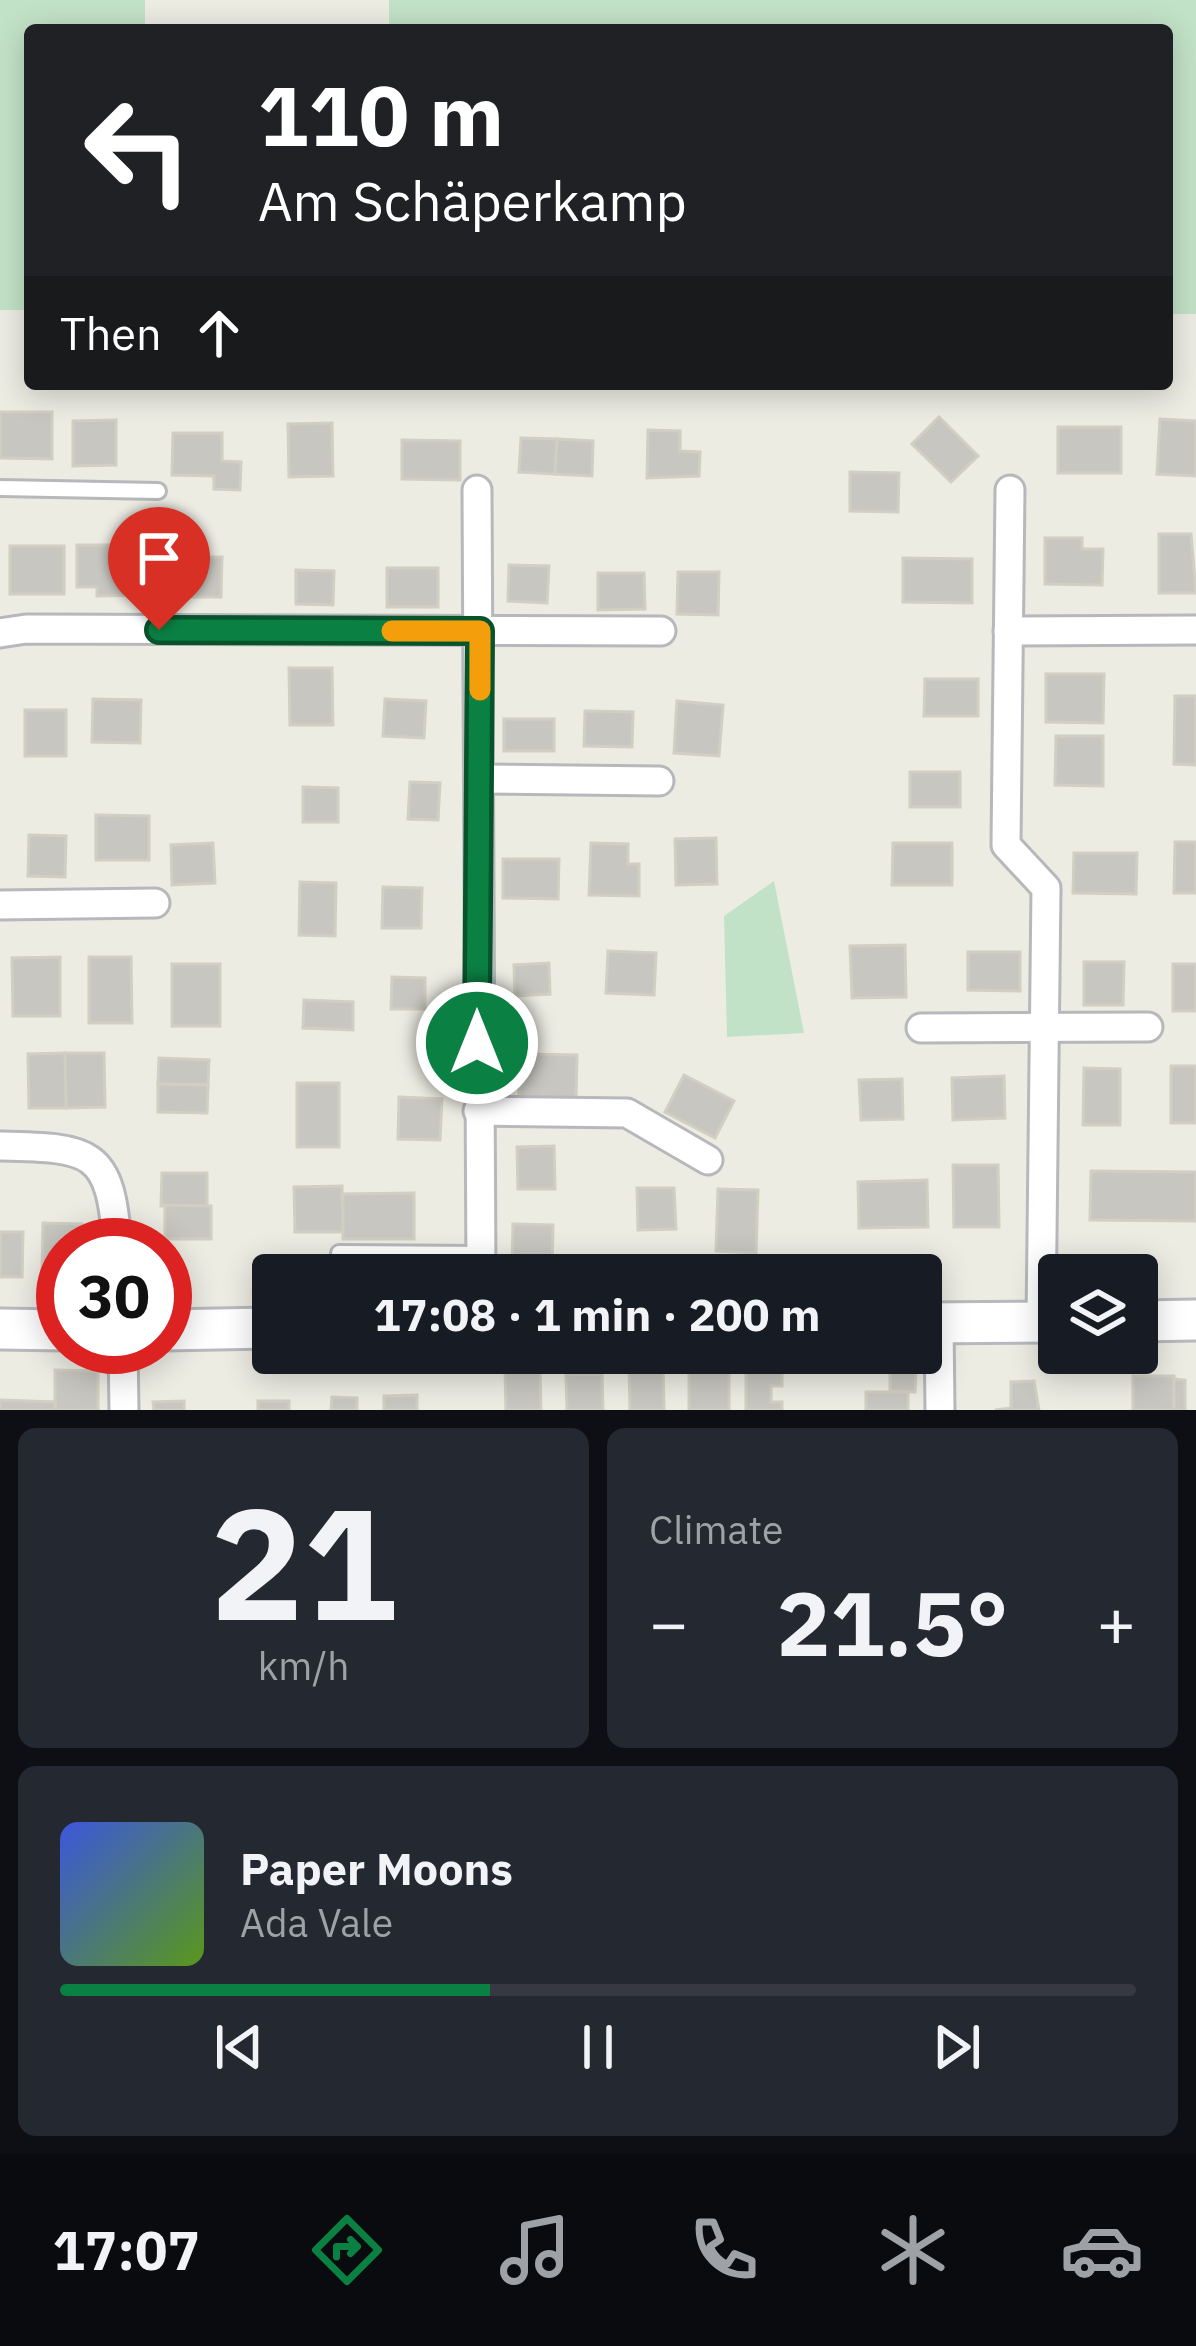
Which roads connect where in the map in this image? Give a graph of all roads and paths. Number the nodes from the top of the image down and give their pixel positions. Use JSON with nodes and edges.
{"nodes":[{"id":1,"x":0,"y":488,"type":"edge"},
{"id":2,"x":158,"y":490,"type":"dead end"},
{"id":3,"x":477,"y":490,"type":"dead end"},
{"id":4,"x":1010,"y":490,"type":"dead end"},
{"id":5,"x":1196,"y":630,"type":"edge"},
{"id":6,"x":480,"y":631,"type":"junction"},
{"id":7,"x":661,"y":631,"type":"dead end"},
{"id":8,"x":1008,"y":632,"type":"junction"},
{"id":9,"x":0,"y":634,"type":"edge"},
{"id":10,"x":479,"y":779,"type":"junction"},
{"id":11,"x":659,"y":781,"type":"dead end"},
{"id":12,"x":155,"y":902,"type":"dead end"},
{"id":13,"x":0,"y":905,"type":"edge"},
{"id":14,"x":1045,"y":1026,"type":"junction"},
{"id":15,"x":1148,"y":1027,"type":"dead end"},
{"id":16,"x":921,"y":1028,"type":"dead end"},
{"id":17,"x":478,"y":1111,"type":"junction"},
{"id":18,"x":0,"y":1146,"type":"edge"},
{"id":19,"x":709,"y":1160,"type":"dead end"},
{"id":20,"x":115,"y":1218,"type":"edge"},
{"id":21,"x":339,"y":1253,"type":"dead end"},
{"id":22,"x":352,"y":1254,"type":"edge"},
{"id":23,"x":480,"y":1254,"type":"edge"},
{"id":24,"x":1049,"y":1254,"type":"edge"},
{"id":25,"x":1196,"y":1320,"type":"edge"},
{"id":26,"x":1158,"y":1321,"type":"edge"},
{"id":27,"x":1038,"y":1322,"type":"edge"},
{"id":28,"x":942,"y":1323,"type":"edge"},
{"id":29,"x":252,"y":1328,"type":"edge"},
{"id":30,"x":0,"y":1329,"type":"edge"},
{"id":31,"x":36,"y":1330,"type":"edge"},
{"id":32,"x":192,"y":1330,"type":"edge"},
{"id":33,"x":123,"y":1374,"type":"edge"},
{"id":34,"x":936,"y":1374,"type":"edge"},
{"id":35,"x":124,"y":1410,"type":"edge"},
{"id":36,"x":940,"y":1410,"type":"edge"}],
"edges":[{"from":1,"to":2,"type":"lane"},
{"from":3,"to":6,"type":"street"},
{"from":4,"to":8,"type":"street"},
{"from":5,"to":8,"type":"street"},
{"from":6,"to":7,"type":"street"},
{"from":6,"to":9,"type":"street"},
{"from":6,"to":10,"type":"street"},
{"from":8,"to":14,"type":"street"},
{"from":10,"to":11,"type":"street"},
{"from":10,"to":17,"type":"street"},
{"from":12,"to":13,"type":"street"},
{"from":14,"to":15,"type":"street"},
{"from":14,"to":16,"type":"street"},
{"from":14,"to":24,"type":"street"},
{"from":17,"to":19,"type":"street"},
{"from":17,"to":23,"type":"street"},
{"from":18,"to":20,"type":"street"},
{"from":21,"to":22,"type":"lane"},
{"from":25,"to":26,"type":"street"},
{"from":27,"to":28,"type":"street"},
{"from":29,"to":32,"type":"street"},
{"from":30,"to":31,"type":"street"},
{"from":33,"to":35,"type":"street"},
{"from":34,"to":36,"type":"street"}]}
